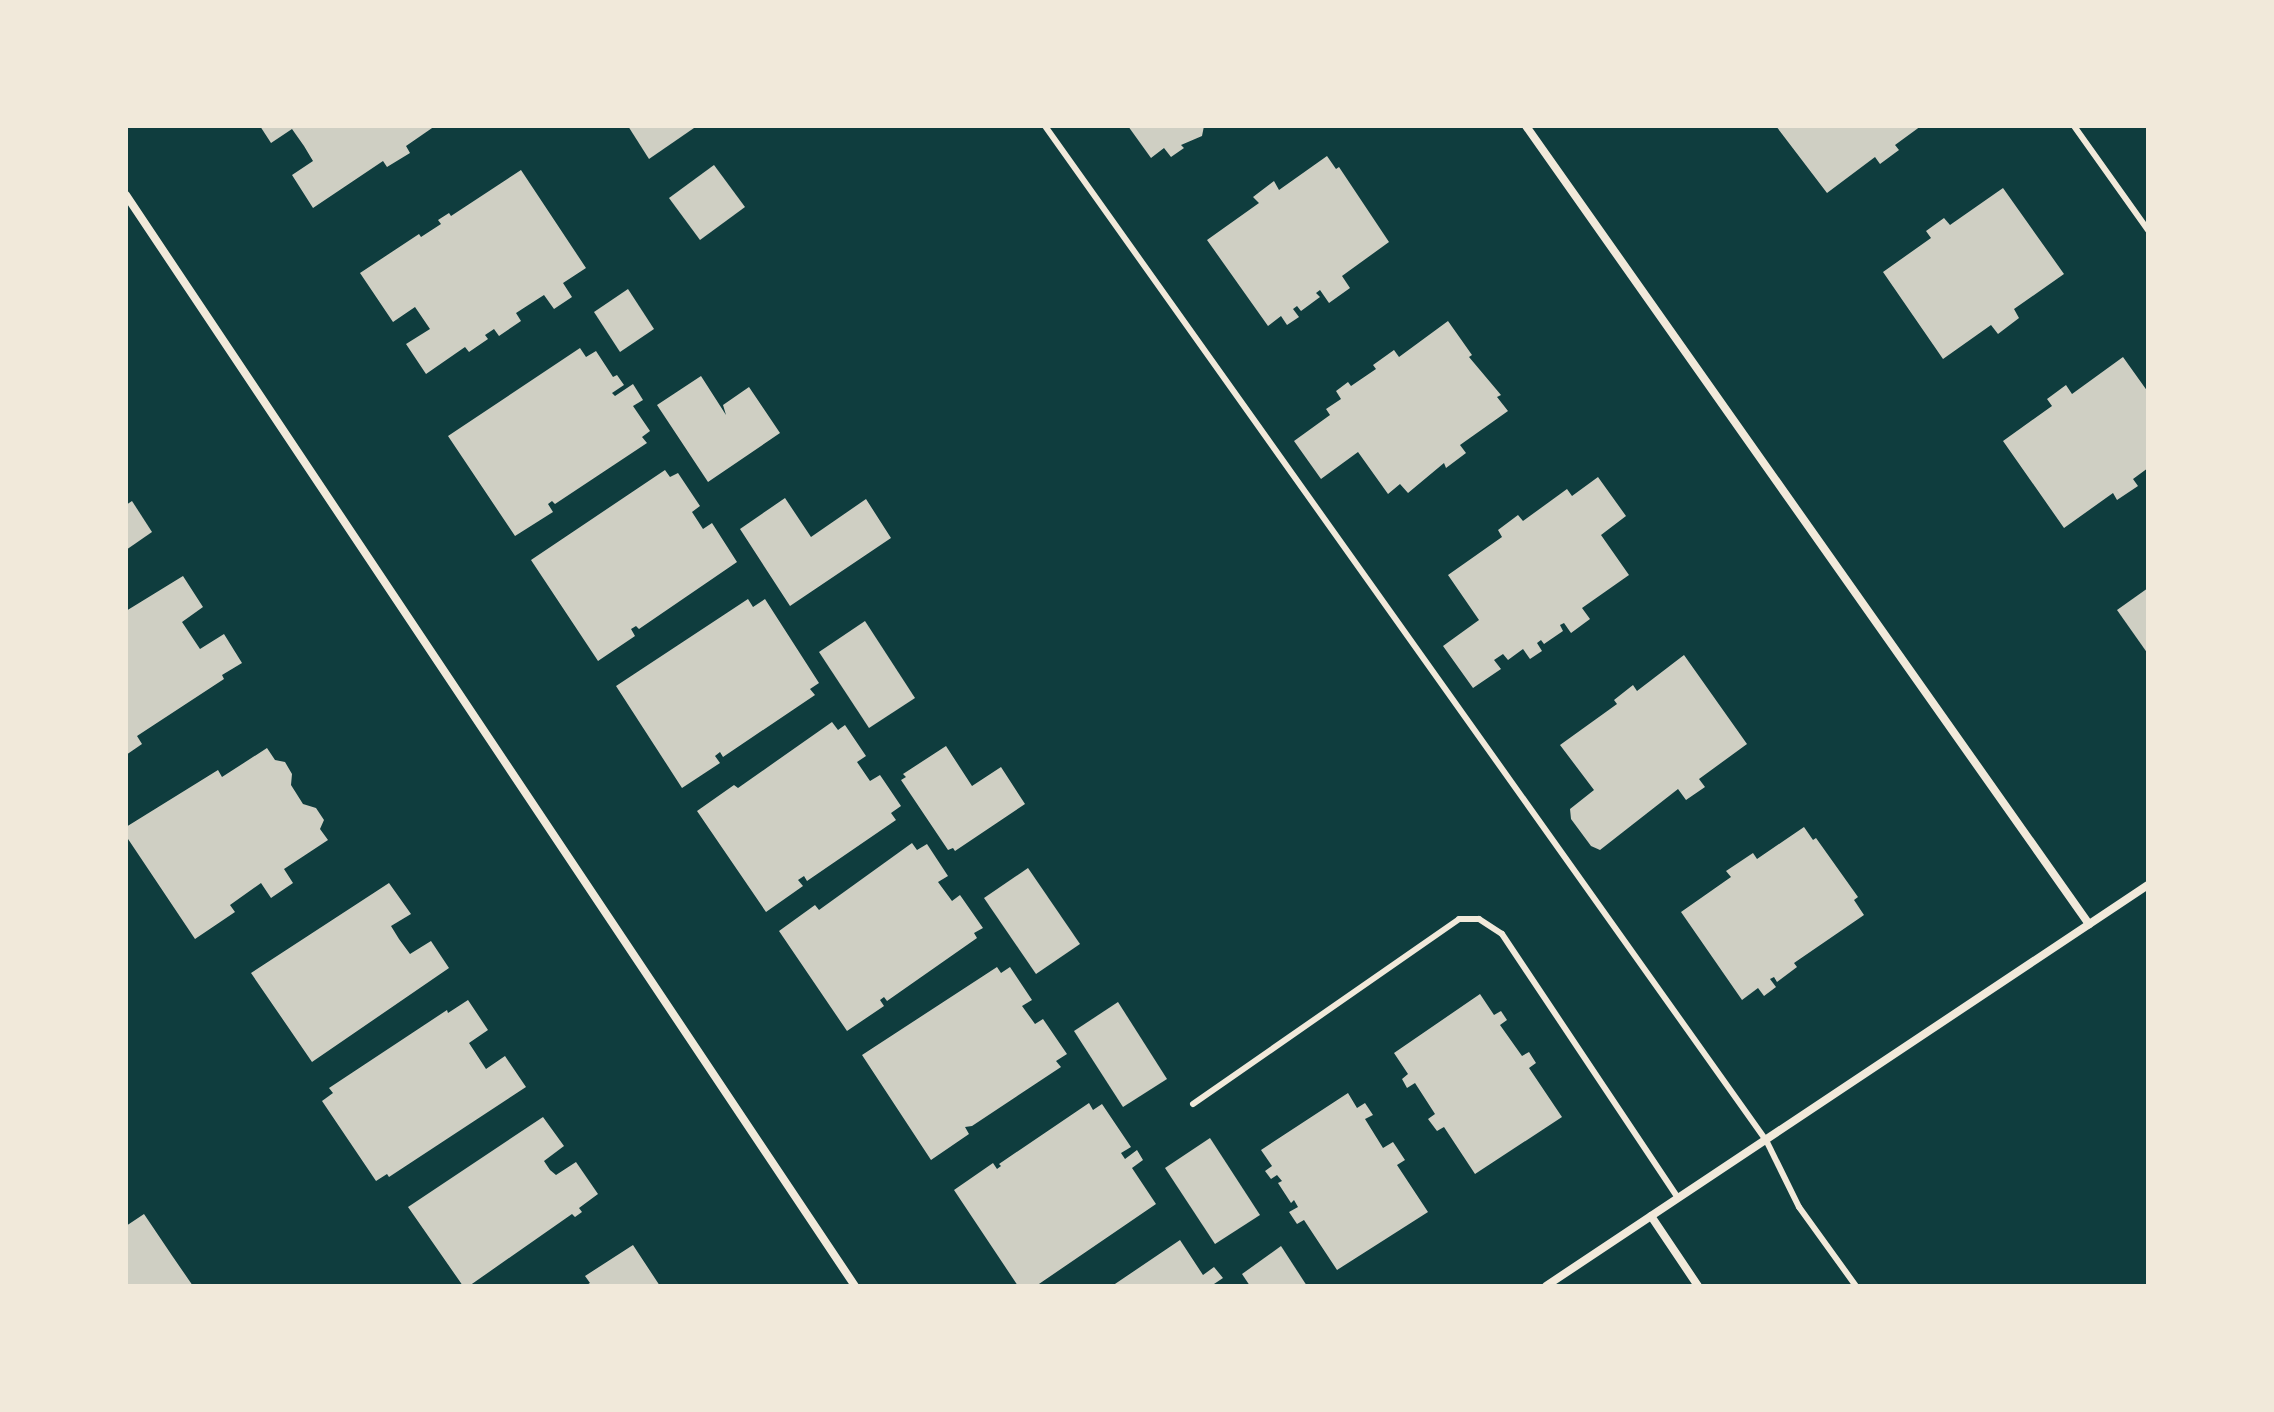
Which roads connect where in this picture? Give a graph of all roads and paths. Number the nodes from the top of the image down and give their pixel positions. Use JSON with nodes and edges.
{"nodes":[{"id":1,"x":1045,"y":126,"type":"edge"},
{"id":2,"x":1526,"y":126,"type":"edge"},
{"id":3,"x":2074,"y":126,"type":"edge"},
{"id":4,"x":126,"y":195,"type":"edge"},
{"id":5,"x":2148,"y":230,"type":"edge"},
{"id":6,"x":2148,"y":885,"type":"edge"},
{"id":7,"x":2089,"y":924,"type":"junction"},
{"id":8,"x":1193,"y":1104,"type":"dead end"},
{"id":9,"x":1766,"y":1140,"type":"junction"},
{"id":10,"x":1678,"y":1198,"type":"junction"},
{"id":11,"x":1651,"y":1216,"type":"junction"},
{"id":12,"x":855,"y":1286,"type":"edge"},
{"id":13,"x":1546,"y":1286,"type":"edge"},
{"id":14,"x":1698,"y":1286,"type":"edge"},
{"id":15,"x":1856,"y":1286,"type":"edge"}],
"edges":[{"from":1,"to":9,"type":"lane"},
{"from":2,"to":7,"type":"street"},
{"from":3,"to":5,"type":"lane"},
{"from":4,"to":12,"type":"street"},
{"from":6,"to":7,"type":"street"},
{"from":7,"to":9,"type":"street"},
{"from":8,"to":10,"type":"lane"},
{"from":9,"to":10,"type":"street"},
{"from":9,"to":15,"type":"lane"},
{"from":10,"to":11,"type":"street"},
{"from":11,"to":13,"type":"street"},
{"from":11,"to":14,"type":"street"}]}
